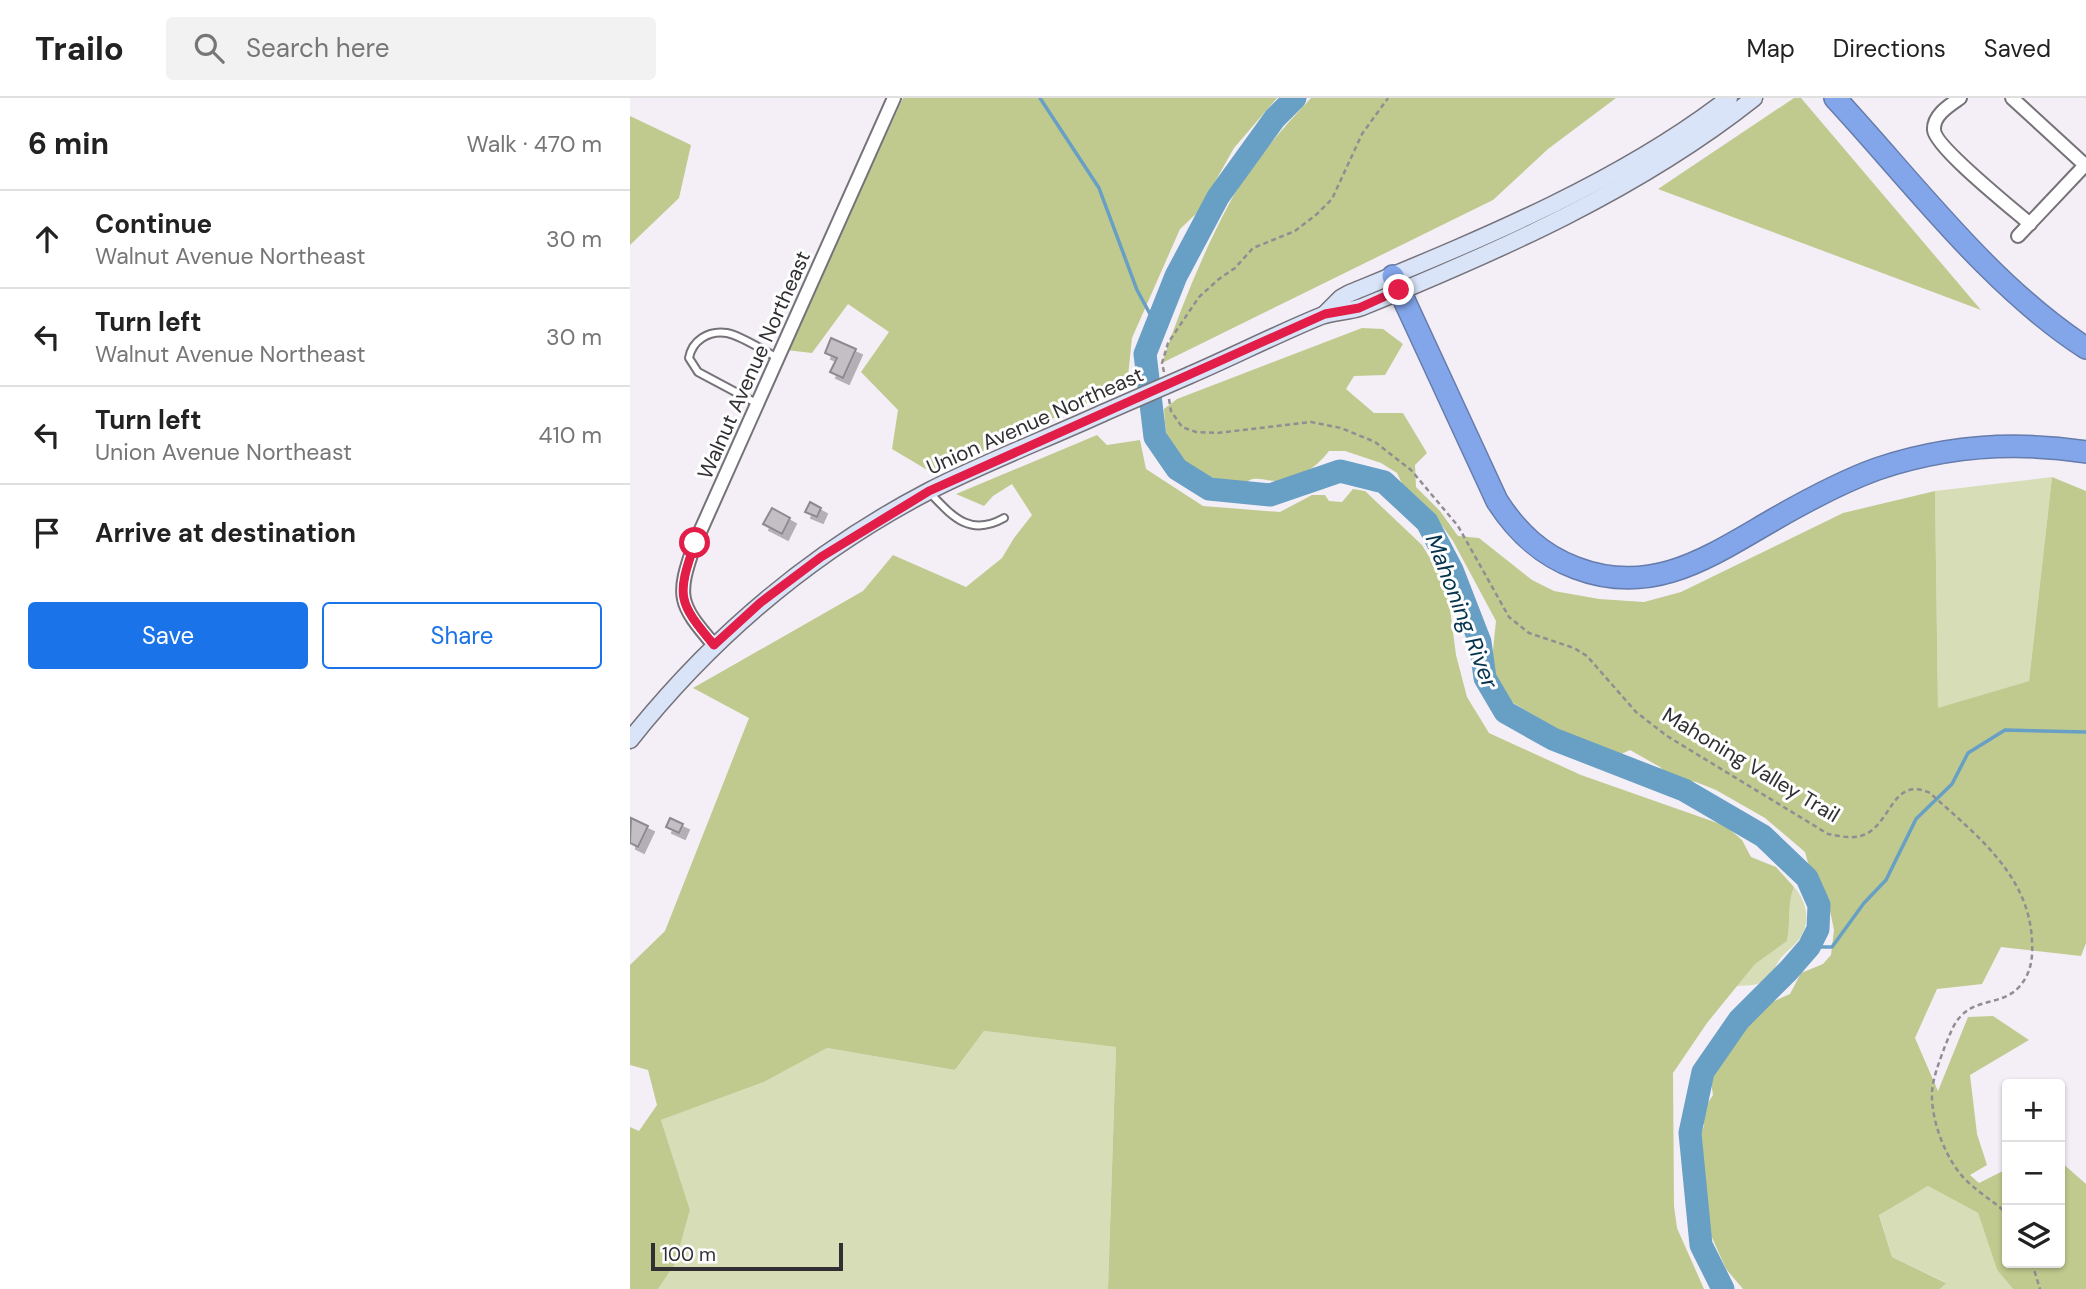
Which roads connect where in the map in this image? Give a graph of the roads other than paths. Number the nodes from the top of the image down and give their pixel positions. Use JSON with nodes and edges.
{"nodes":[{"id":1,"x":894,"y":98,"type":"edge"},
{"id":2,"x":1729,"y":98,"type":"edge"},
{"id":3,"x":1754,"y":98,"type":"edge"},
{"id":4,"x":1835,"y":98,"type":"edge"},
{"id":5,"x":1960,"y":98,"type":"edge"},
{"id":6,"x":2012,"y":98,"type":"edge"},
{"id":7,"x":2086,"y":165,"type":"edge"},
{"id":8,"x":2030,"y":224,"type":"junction"},
{"id":9,"x":2018,"y":236,"type":"dead end"},
{"id":10,"x":1396,"y":283,"type":"junction"},
{"id":11,"x":2086,"y":348,"type":"edge"},
{"id":12,"x":778,"y":358,"type":"junction"},
{"id":13,"x":758,"y":404,"type":"junction"},
{"id":14,"x":2086,"y":452,"type":"edge"},
{"id":15,"x":929,"y":491,"type":"junction"},
{"id":16,"x":1004,"y":518,"type":"dead end"},
{"id":17,"x":714,"y":645,"type":"junction"},
{"id":18,"x":630,"y":740,"type":"edge"}],
"edges":[{"from":1,"to":12,"type":"street","name":"Walnut Avenue Northeast"},
{"from":2,"to":10,"type":"main road","name":"Union Avenue Northeast"},
{"from":3,"to":10,"type":"main road","name":"Union Avenue Northeast"},
{"from":4,"to":11,"type":"highway"},
{"from":5,"to":8,"type":"street"},
{"from":6,"to":7,"type":"street"},
{"from":7,"to":8,"type":"street"},
{"from":8,"to":9,"type":"street"},
{"from":10,"to":14,"type":"highway"},
{"from":10,"to":15,"type":"main road","name":"Union Avenue Northeast","bridge":true},
{"from":12,"to":13,"type":"street","name":"Walnut Avenue Northeast"},
{"from":12,"to":13,"type":"lane"},
{"from":13,"to":17,"type":"street","name":"Walnut Avenue Northeast"},
{"from":15,"to":16,"type":"lane"},
{"from":15,"to":17,"type":"main road","name":"Union Avenue Northeast"},
{"from":17,"to":18,"type":"main road","name":"Union Avenue Northeast"}]}
